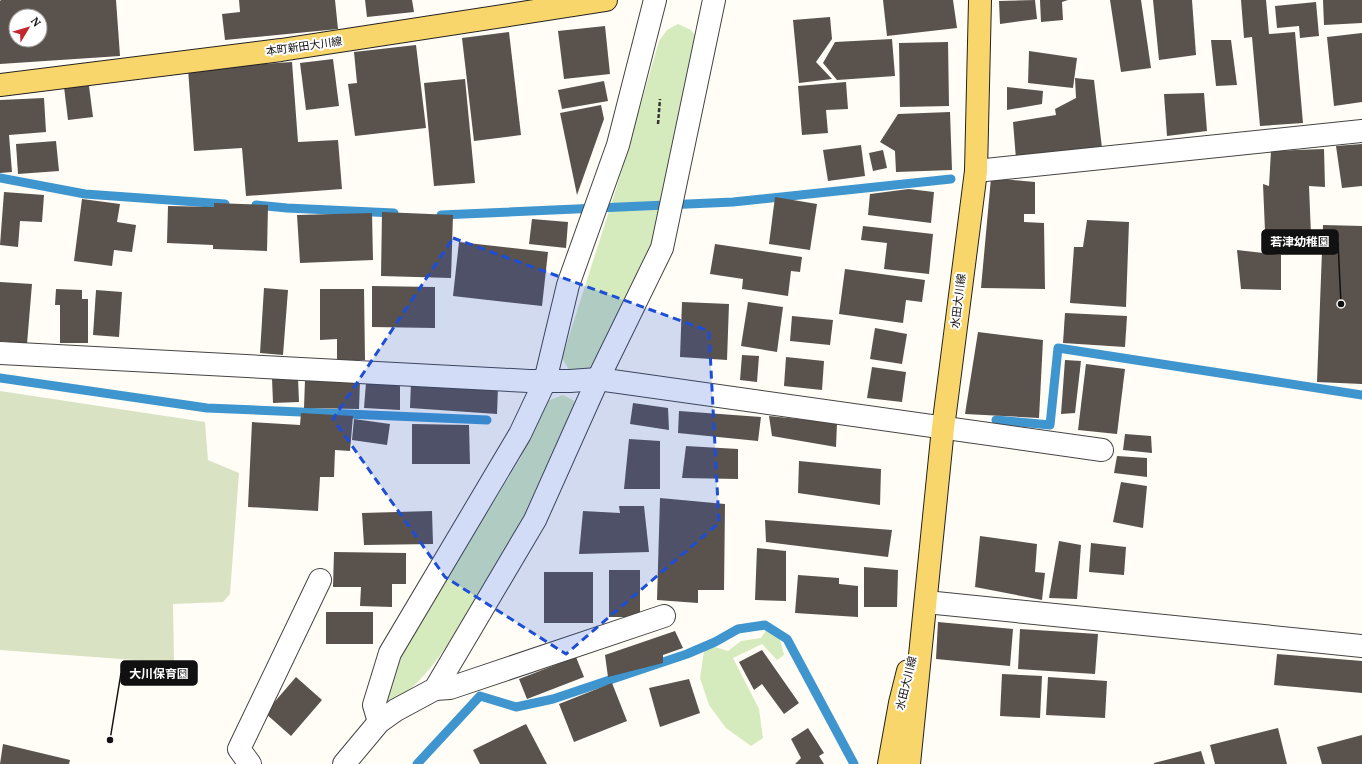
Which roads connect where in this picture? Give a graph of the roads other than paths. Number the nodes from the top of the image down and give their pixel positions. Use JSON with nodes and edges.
{"nodes":[{"id":1,"x":606,"y":0,"type":"edge"},
{"id":2,"x":655,"y":0,"type":"edge"},
{"id":3,"x":714,"y":0,"type":"edge"},
{"id":4,"x":980,"y":0,"type":"edge"},
{"id":5,"x":0,"y":85,"type":"edge"},
{"id":6,"x":1362,"y":131,"type":"edge"},
{"id":7,"x":976,"y":171,"type":"junction"},
{"id":8,"x":0,"y":353,"type":"edge"},
{"id":9,"x":598,"y":379,"type":"junction"},
{"id":10,"x":545,"y":381,"type":"junction"},
{"id":11,"x":943,"y":428,"type":"junction"},
{"id":12,"x":1102,"y":450,"type":"dead end"},
{"id":13,"x":320,"y":580,"type":"dead end"},
{"id":14,"x":926,"y":602,"type":"junction"},
{"id":15,"x":664,"y":616,"type":"dead end"},
{"id":16,"x":1362,"y":646,"type":"edge"},
{"id":17,"x":435,"y":689,"type":"junction"},
{"id":18,"x":379,"y":722,"type":"junction"},
{"id":19,"x":250,"y":764,"type":"edge"},
{"id":20,"x":344,"y":764,"type":"edge"},
{"id":21,"x":890,"y":764,"type":"edge"},
{"id":22,"x":909,"y":764,"type":"edge"}],
"edges":[{"from":1,"to":5,"type":"main road","name":"本町新田大川線"},
{"from":2,"to":10,"type":"street"},
{"from":3,"to":9,"type":"street"},
{"from":4,"to":7,"type":"main road","name":"水田大川線"},
{"from":6,"to":7,"type":"street"},
{"from":7,"to":11,"type":"main road","name":"水田大川線"},
{"from":8,"to":10,"type":"street"},
{"from":9,"to":10,"type":"street"},
{"from":9,"to":11,"type":"street"},
{"from":9,"to":17,"type":"street"},
{"from":10,"to":18,"type":"street"},
{"from":11,"to":12,"type":"street"},
{"from":11,"to":14,"type":"main road","name":"水田大川線"},
{"from":13,"to":19,"type":"street"},
{"from":14,"to":16,"type":"street"},
{"from":14,"to":21,"type":"main road","name":"水田大川線"},
{"from":14,"to":22,"type":"main road","name":"水田大川線"},
{"from":15,"to":17,"type":"street"},
{"from":17,"to":18,"type":"street"},
{"from":18,"to":20,"type":"street"}]}
